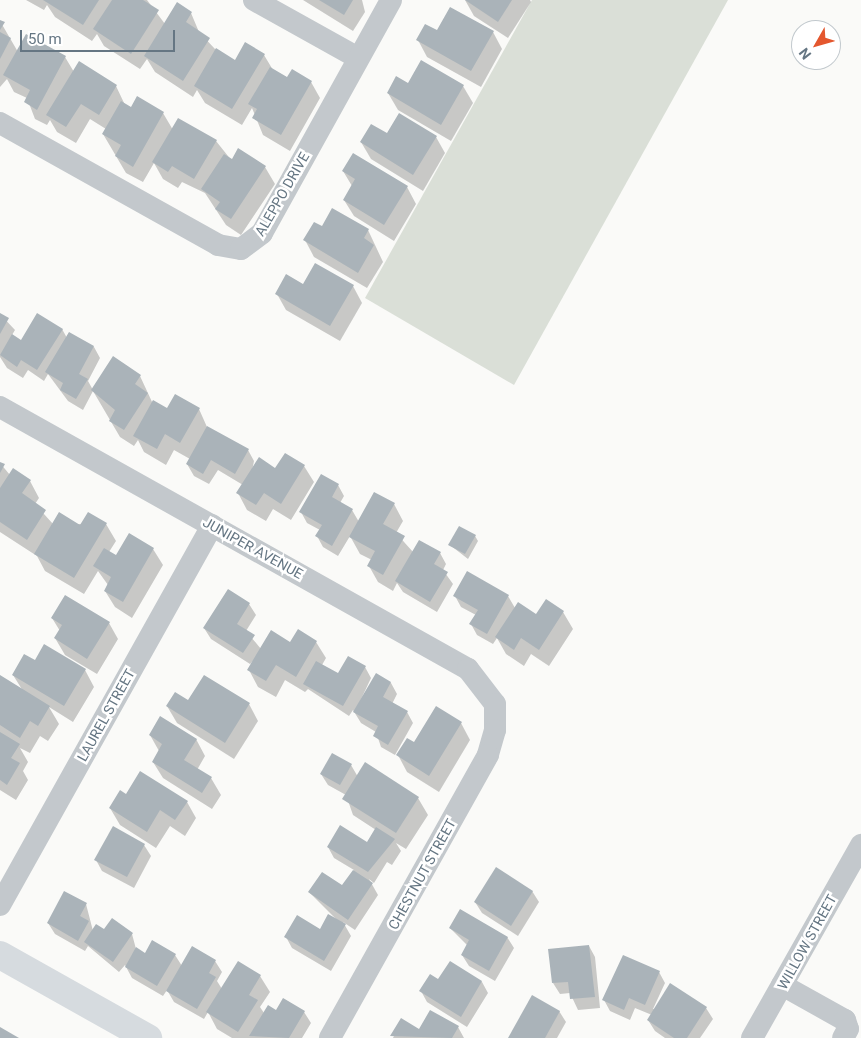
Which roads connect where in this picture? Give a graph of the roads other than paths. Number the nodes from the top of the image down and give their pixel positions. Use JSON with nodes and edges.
{"nodes":[{"id":1,"x":254,"y":0,"type":"edge"},
{"id":2,"x":391,"y":0,"type":"edge"},
{"id":3,"x":358,"y":58,"type":"junction"},
{"id":4,"x":0,"y":123,"type":"edge"},
{"id":5,"x":0,"y":407,"type":"edge"},
{"id":6,"x":212,"y":524,"type":"junction"},
{"id":7,"x":495,"y":704,"type":"joint"},
{"id":8,"x":861,"y":845,"type":"edge"},
{"id":9,"x":0,"y":905,"type":"edge"},
{"id":10,"x":0,"y":955,"type":"edge"},
{"id":11,"x":782,"y":985,"type":"junction"},
{"id":12,"x":850,"y":1025,"type":"edge"},
{"id":13,"x":148,"y":1038,"type":"edge"},
{"id":14,"x":330,"y":1038,"type":"edge"},
{"id":15,"x":752,"y":1038,"type":"edge"}],
"edges":[{"from":1,"to":3,"type":"street"},
{"from":2,"to":3,"type":"street","name":"ALEPPO DRIVE"},
{"from":3,"to":4,"type":"street","name":"ALEPPO DRIVE"},
{"from":5,"to":6,"type":"street","name":"JUNIPER AVENUE"},
{"from":6,"to":7,"type":"street","name":"JUNIPER AVENUE"},
{"from":6,"to":9,"type":"street","name":"LAUREL STREET"},
{"from":7,"to":14,"type":"street","name":"CHESTNUT STREET"},
{"from":8,"to":11,"type":"street","name":"WILLOW STREET"},
{"from":10,"to":13,"type":"main road"},
{"from":11,"to":12,"type":"street"},
{"from":11,"to":15,"type":"street","name":"WILLOW STREET"}]}
